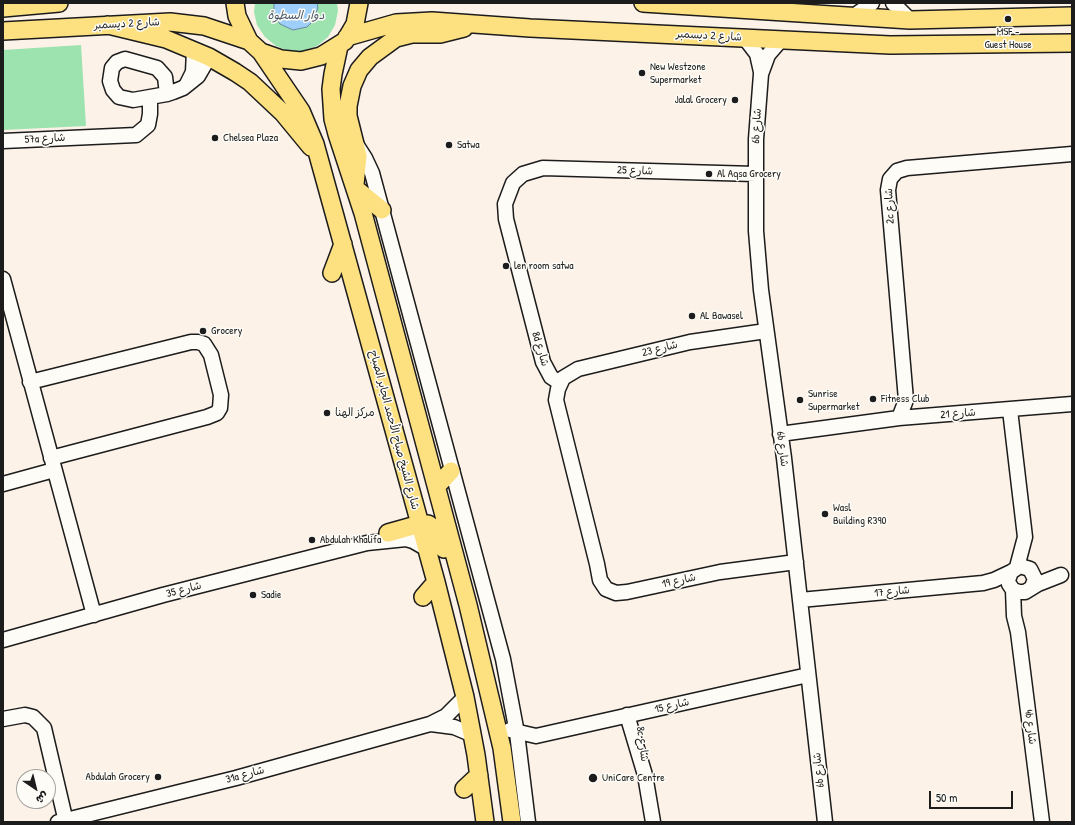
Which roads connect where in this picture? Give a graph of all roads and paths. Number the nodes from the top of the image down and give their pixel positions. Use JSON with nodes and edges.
{"nodes":[{"id":1,"x":59,"y":3,"type":"edge"},
{"id":2,"x":235,"y":3,"type":"edge"},
{"id":3,"x":359,"y":3,"type":"edge"},
{"id":4,"x":643,"y":3,"type":"edge"},
{"id":5,"x":872,"y":3,"type":"edge"},
{"id":6,"x":894,"y":3,"type":"edge"},
{"id":7,"x":9,"y":6,"type":"edge"},
{"id":8,"x":854,"y":16,"type":"junction"},
{"id":9,"x":1072,"y":16,"type":"edge"},
{"id":10,"x":910,"y":20,"type":"junction"},
{"id":11,"x":108,"y":25,"type":"junction"},
{"id":12,"x":475,"y":25,"type":"junction"},
{"id":13,"x":3,"y":31,"type":"edge"},
{"id":14,"x":1072,"y":33,"type":"edge"},
{"id":15,"x":744,"y":37,"type":"junction"},
{"id":16,"x":781,"y":40,"type":"junction"},
{"id":17,"x":344,"y":41,"type":"junction"},
{"id":18,"x":1049,"y":43,"type":"junction"},
{"id":19,"x":1072,"y":43,"type":"edge"},
{"id":20,"x":255,"y":46,"type":"junction"},
{"id":21,"x":201,"y":54,"type":"junction"},
{"id":22,"x":761,"y":74,"type":"junction"},
{"id":23,"x":167,"y":94,"type":"junction"},
{"id":24,"x":146,"y":98,"type":"junction"},
{"id":25,"x":3,"y":141,"type":"edge"},
{"id":26,"x":356,"y":143,"type":"junction"},
{"id":27,"x":1072,"y":154,"type":"edge"},
{"id":28,"x":320,"y":161,"type":"junction"},
{"id":29,"x":755,"y":174,"type":"junction"},
{"id":30,"x":518,"y":179,"type":"joint"},
{"id":31,"x":355,"y":188,"type":"junction"},
{"id":32,"x":382,"y":210,"type":"junction"},
{"id":33,"x":343,"y":244,"type":"junction"},
{"id":34,"x":332,"y":273,"type":"dead end"},
{"id":35,"x":3,"y":279,"type":"edge"},
{"id":36,"x":765,"y":325,"type":"junction"},
{"id":37,"x":30,"y":382,"type":"junction"},
{"id":38,"x":560,"y":383,"type":"junction"},
{"id":39,"x":1072,"y":404,"type":"edge"},
{"id":40,"x":1010,"y":410,"type":"junction"},
{"id":41,"x":899,"y":418,"type":"junction"},
{"id":42,"x":780,"y":431,"type":"junction"},
{"id":43,"x":53,"y":464,"type":"junction"},
{"id":44,"x":451,"y":471,"type":"junction"},
{"id":45,"x":3,"y":484,"type":"edge"},
{"id":46,"x":437,"y":486,"type":"junction"},
{"id":47,"x":415,"y":507,"type":"junction"},
{"id":48,"x":420,"y":524,"type":"junction"},
{"id":49,"x":388,"y":533,"type":"junction"},
{"id":50,"x":367,"y":543,"type":"junction"},
{"id":51,"x":427,"y":549,"type":"junction"},
{"id":52,"x":795,"y":557,"type":"junction"},
{"id":53,"x":1022,"y":570,"type":"junction"},
{"id":54,"x":1067,"y":574,"type":"edge"},
{"id":55,"x":436,"y":582,"type":"junction"},
{"id":56,"x":983,"y":583,"type":"junction"},
{"id":57,"x":1012,"y":589,"type":"junction"},
{"id":58,"x":1030,"y":589,"type":"junction"},
{"id":59,"x":423,"y":597,"type":"dead end"},
{"id":60,"x":800,"y":600,"type":"junction"},
{"id":61,"x":468,"y":605,"type":"junction"},
{"id":62,"x":94,"y":615,"type":"junction"},
{"id":63,"x":1018,"y":632,"type":"junction"},
{"id":64,"x":3,"y":640,"type":"edge"},
{"id":65,"x":808,"y":675,"type":"junction"},
{"id":66,"x":465,"y":697,"type":"junction"},
{"id":67,"x":632,"y":714,"type":"junction"},
{"id":68,"x":3,"y":719,"type":"edge"},
{"id":69,"x":430,"y":724,"type":"junction"},
{"id":70,"x":496,"y":724,"type":"junction"},
{"id":71,"x":517,"y":733,"type":"junction"},
{"id":72,"x":473,"y":735,"type":"junction"},
{"id":73,"x":536,"y":736,"type":"junction"},
{"id":74,"x":519,"y":748,"type":"junction"},
{"id":75,"x":505,"y":767,"type":"junction"},
{"id":76,"x":479,"y":775,"type":"junction"},
{"id":77,"x":464,"y":789,"type":"dead end"},
{"id":78,"x":63,"y":821,"type":"edge"},
{"id":79,"x":485,"y":822,"type":"edge"},
{"id":80,"x":512,"y":822,"type":"edge"},
{"id":81,"x":528,"y":822,"type":"edge"},
{"id":82,"x":653,"y":822,"type":"edge"},
{"id":83,"x":825,"y":822,"type":"edge"},
{"id":84,"x":1042,"y":822,"type":"edge"}],
"edges":[{"from":1,"to":7,"type":"main road"},
{"from":2,"to":20,"type":"main road","name":"شارع الشيخ صباح الأحمد الجابر الصباح"},
{"from":3,"to":17,"type":"main road"},
{"from":4,"to":8,"type":"main road"},
{"from":5,"to":8,"type":"street"},
{"from":6,"to":10,"type":"street"},
{"from":8,"to":10,"type":"main road"},
{"from":9,"to":10,"type":"main road"},
{"from":11,"to":13,"type":"main road","name":"شارع 2 ديسمبر"},
{"from":11,"to":20,"type":"main road","name":"شارع 2 ديسمبر"},
{"from":11,"to":21,"type":"main road"},
{"from":12,"to":15,"type":"main road","name":"شارع 2 ديسمبر"},
{"from":12,"to":17,"type":"main road","name":"شارع 2 ديسمبر"},
{"from":12,"to":26,"type":"main road"},
{"from":14,"to":18,"type":"main road"},
{"from":15,"to":16,"type":"main road","name":"شارع 2 ديسمبر"},
{"from":15,"to":22,"type":"street","name":"6b شارع"},
{"from":16,"to":18,"type":"main road","name":"شارع 2 ديسمبر"},
{"from":16,"to":22,"type":"street","name":"6b شارع"},
{"from":17,"to":20,"type":"main road","name":"شارع 2 ديسمبر"},
{"from":17,"to":31,"type":"main road"},
{"from":18,"to":19,"type":"main road","name":"شارع 2 ديسمبر"},
{"from":20,"to":28,"type":"main road","name":"شارع الشيخ صباح الأحمد الجابر الصباح"},
{"from":21,"to":23,"type":"street"},
{"from":21,"to":28,"type":"main road"},
{"from":22,"to":29,"type":"street","name":"6b شارع"},
{"from":23,"to":24,"type":"street"},
{"from":23,"to":24,"type":"street"},
{"from":24,"to":25,"type":"street","name":"57a شارع"},
{"from":26,"to":31,"type":"main road"},
{"from":26,"to":32,"type":"street"},
{"from":27,"to":41,"type":"street","name":"2c شارع"},
{"from":28,"to":33,"type":"main road","name":"شارع الشيخ صباح الأحمد الجابر الصباح"},
{"from":29,"to":30,"type":"street","name":"شارع 25"},
{"from":29,"to":36,"type":"street","name":"6b شارع"},
{"from":30,"to":38,"type":"street","name":"8d شارع"},
{"from":31,"to":32,"type":"main road"},
{"from":31,"to":46,"type":"main road"},
{"from":32,"to":44,"type":"street"},
{"from":33,"to":34,"type":"main road"},
{"from":33,"to":47,"type":"main road","name":"شارع الشيخ صباح الأحمد الجابر الصباح"},
{"from":35,"to":37,"type":"street"},
{"from":36,"to":38,"type":"street","name":"شارع 23"},
{"from":36,"to":42,"type":"street","name":"6b شارع"},
{"from":37,"to":43,"type":"street"},
{"from":37,"to":43,"type":"street"},
{"from":38,"to":52,"type":"street","name":"شارع 19"},
{"from":39,"to":40,"type":"street","name":"شارع 21"},
{"from":40,"to":41,"type":"street","name":"شارع 21"},
{"from":40,"to":53,"type":"street"},
{"from":41,"to":42,"type":"street","name":"شارع 21"},
{"from":42,"to":52,"type":"street","name":"6b شارع"},
{"from":43,"to":45,"type":"street"},
{"from":43,"to":62,"type":"street"},
{"from":44,"to":46,"type":"main road"},
{"from":44,"to":71,"type":"street"},
{"from":46,"to":61,"type":"main road"},
{"from":47,"to":48,"type":"main road","name":"شارع الشيخ صباح الأحمد الجابر الصباح"},
{"from":47,"to":49,"type":"street","name":"شارع 35"},
{"from":48,"to":49,"type":"main road"},
{"from":48,"to":51,"type":"main road","name":"شارع الشيخ صباح الأحمد الجابر الصباح"},
{"from":48,"to":61,"type":"main road"},
{"from":49,"to":50,"type":"street","name":"شارع 35"},
{"from":50,"to":51,"type":"street","name":"شارع 35"},
{"from":50,"to":62,"type":"street","name":"شارع 35"},
{"from":51,"to":55,"type":"main road","name":"شارع الشيخ صباح الأحمد الجابر الصباح"},
{"from":52,"to":60,"type":"street","name":"6b شارع"},
{"from":53,"to":54,"type":"street"},
{"from":53,"to":56,"type":"street","name":"شارع 17"},
{"from":53,"to":57,"type":"street"},
{"from":53,"to":58,"type":"street"},
{"from":54,"to":58,"type":"street"},
{"from":55,"to":59,"type":"main road"},
{"from":55,"to":66,"type":"main road","name":"شارع الشيخ صباح الأحمد الجابر الصباح"},
{"from":56,"to":57,"type":"street","name":"شارع 17"},
{"from":56,"to":60,"type":"street","name":"شارع 17"},
{"from":57,"to":58,"type":"street"},
{"from":57,"to":63,"type":"street","name":"4b شارع"},
{"from":58,"to":63,"type":"street","name":"4b شارع"},
{"from":60,"to":65,"type":"street","name":"6b شارع"},
{"from":61,"to":70,"type":"main road"},
{"from":62,"to":64,"type":"street","name":"شارع 35"},
{"from":63,"to":84,"type":"street","name":"4b شارع"},
{"from":65,"to":67,"type":"street","name":"شارع 15"},
{"from":65,"to":83,"type":"street","name":"6b شارع"},
{"from":66,"to":69,"type":"street","name":"31a شارع"},
{"from":66,"to":72,"type":"main road","name":"شارع الشيخ صباح الأحمد الجابر الصباح"},
{"from":67,"to":73,"type":"street","name":"شارع 15"},
{"from":67,"to":82,"type":"street","name":"8c شارع"},
{"from":68,"to":78,"type":"street"},
{"from":69,"to":72,"type":"street","name":"31a شارع"},
{"from":69,"to":78,"type":"street","name":"31a شارع"},
{"from":70,"to":71,"type":"street","name":"شارع 15"},
{"from":70,"to":75,"type":"main road"},
{"from":71,"to":73,"type":"street","name":"شارع 15"},
{"from":71,"to":74,"type":"street"},
{"from":72,"to":76,"type":"main road","name":"شارع الشيخ صباح الأحمد الجابر الصباح"},
{"from":73,"to":74,"type":"street","name":"شارع 15"},
{"from":74,"to":75,"type":"street","name":"شارع 15"},
{"from":74,"to":81,"type":"street"},
{"from":75,"to":80,"type":"main road"},
{"from":76,"to":77,"type":"main road"},
{"from":76,"to":79,"type":"main road","name":"شارع الشيخ صباح الأحمد الجابر الصباح"}]}
